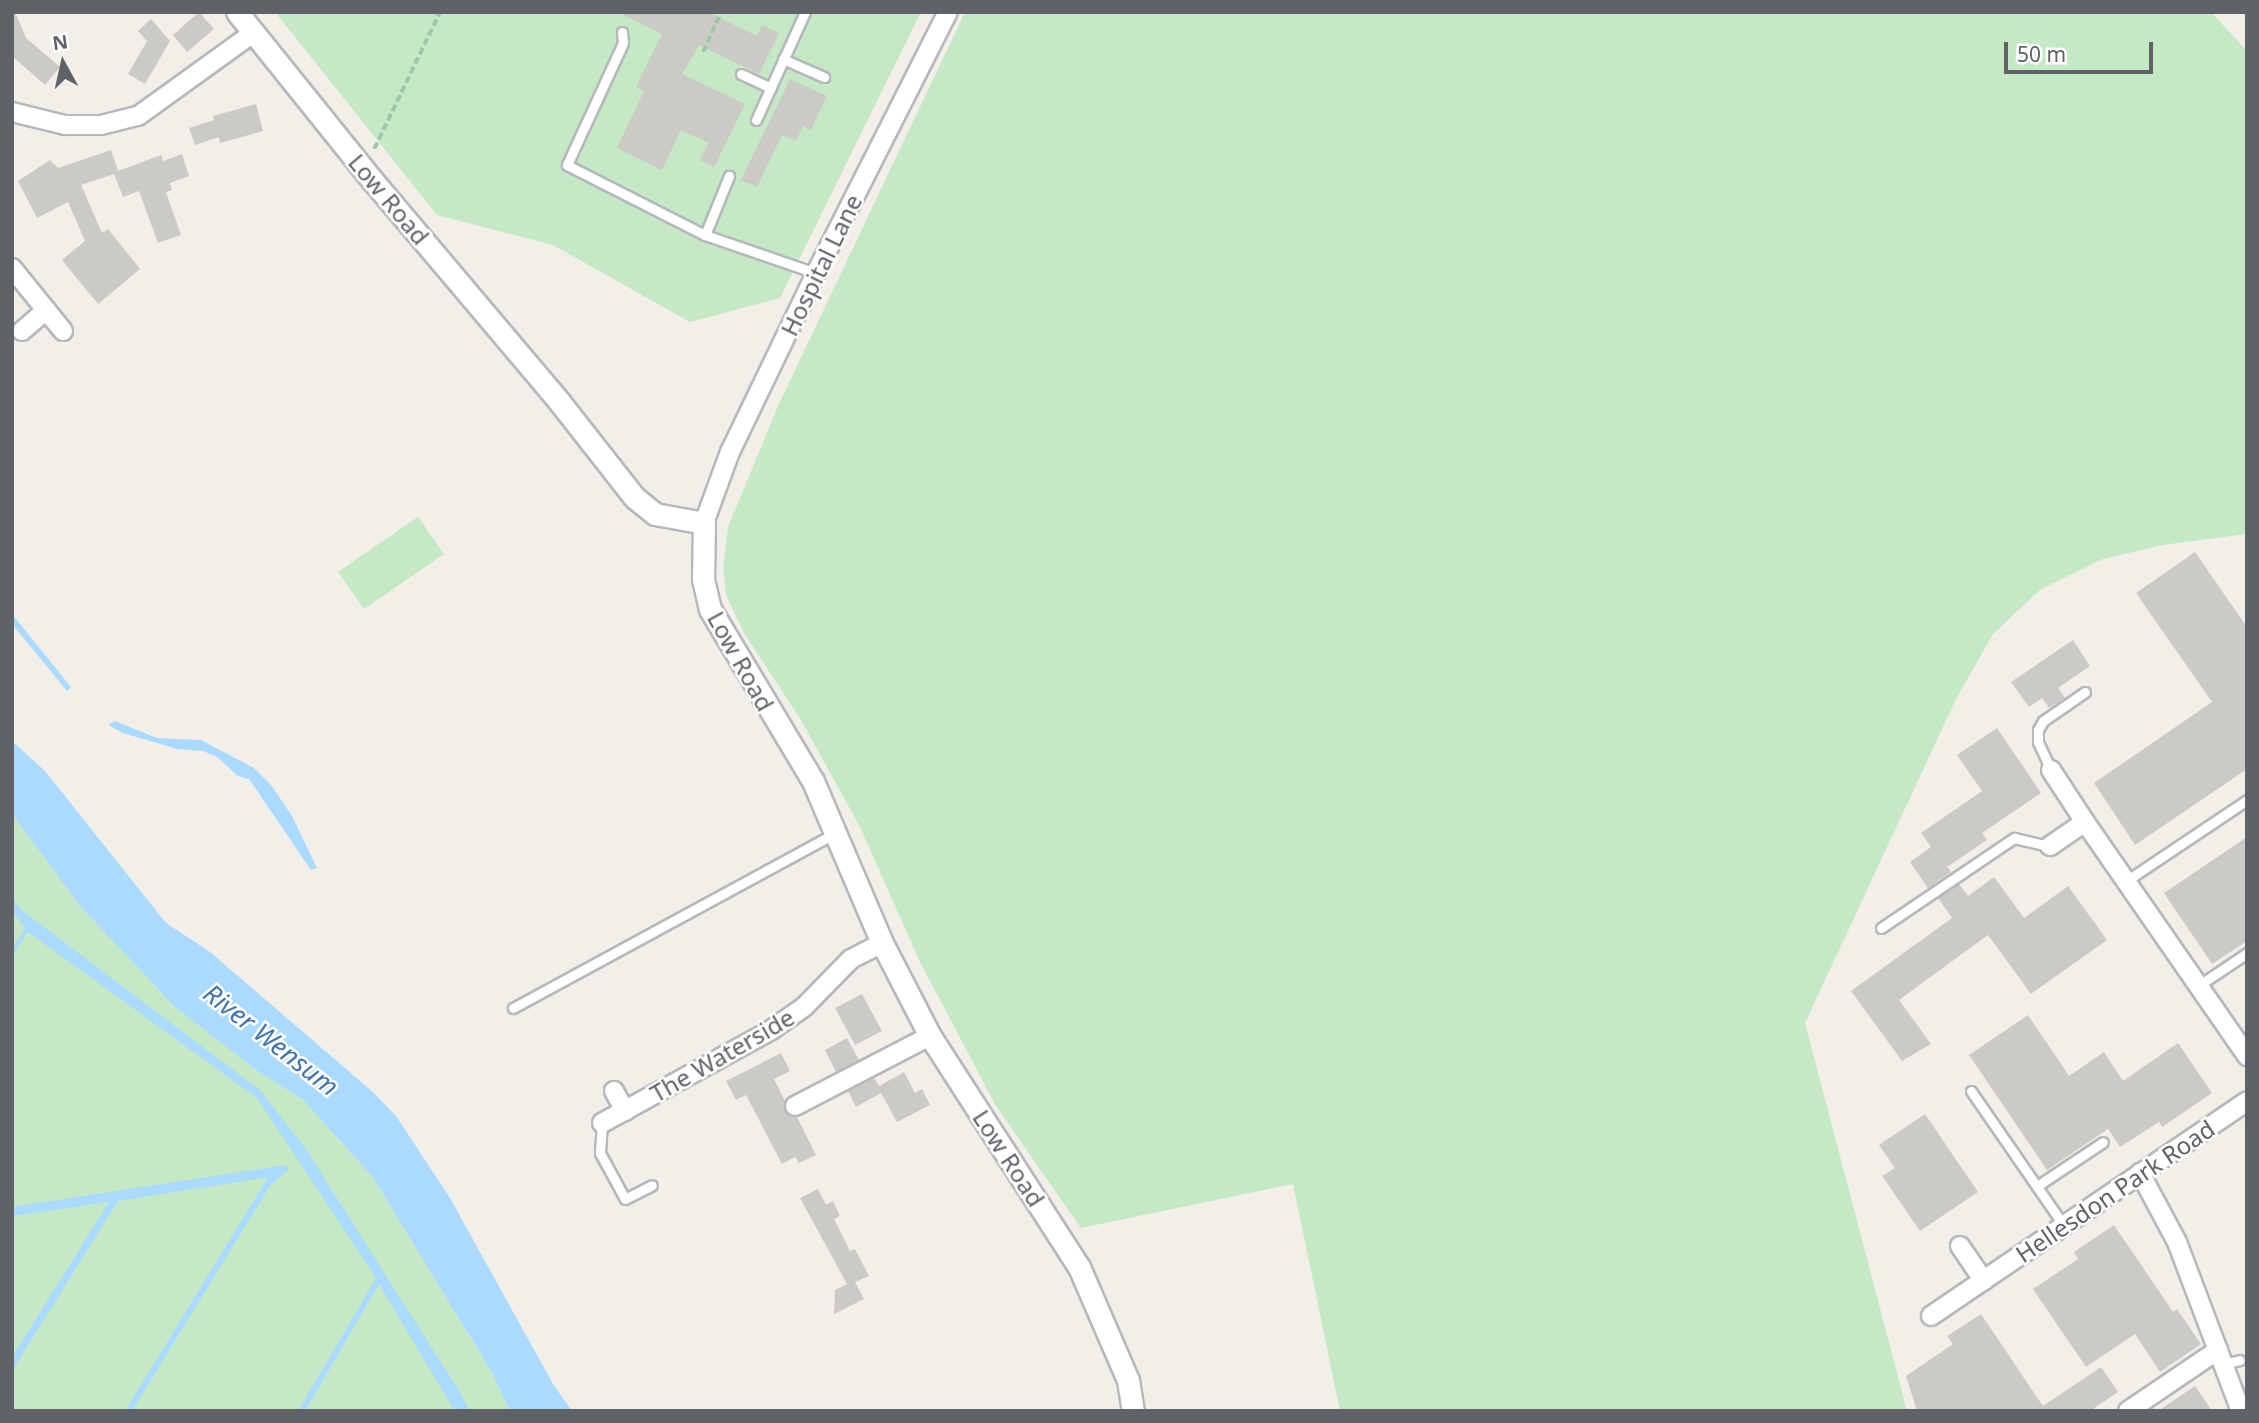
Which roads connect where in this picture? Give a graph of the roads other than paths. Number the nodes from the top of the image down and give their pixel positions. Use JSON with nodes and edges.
{"nodes":[{"id":1,"x":237,"y":12,"type":"edge"},
{"id":2,"x":805,"y":12,"type":"edge"},
{"id":3,"x":948,"y":12,"type":"edge"},
{"id":4,"x":622,"y":32,"type":"dead end"},
{"id":5,"x":253,"y":33,"type":"junction"},
{"id":6,"x":783,"y":59,"type":"junction"},
{"id":7,"x":741,"y":74,"type":"dead end"},
{"id":8,"x":824,"y":77,"type":"dead end"},
{"id":9,"x":771,"y":88,"type":"junction"},
{"id":10,"x":13,"y":114,"type":"edge"},
{"id":11,"x":756,"y":120,"type":"dead end"},
{"id":12,"x":729,"y":176,"type":"dead end"},
{"id":13,"x":705,"y":234,"type":"junction"},
{"id":14,"x":12,"y":268,"type":"edge"},
{"id":15,"x":816,"y":273,"type":"junction"},
{"id":16,"x":46,"y":310,"type":"junction"},
{"id":17,"x":22,"y":331,"type":"dead end"},
{"id":18,"x":63,"y":331,"type":"dead end"},
{"id":19,"x":704,"y":523,"type":"junction"},
{"id":20,"x":2085,"y":692,"type":"dead end"},
{"id":21,"x":2051,"y":770,"type":"joint"},
{"id":22,"x":2247,"y":800,"type":"edge"},
{"id":23,"x":2085,"y":822,"type":"junction"},
{"id":24,"x":835,"y":833,"type":"junction"},
{"id":25,"x":2050,"y":846,"type":"joint"},
{"id":26,"x":2126,"y":881,"type":"junction"},
{"id":27,"x":1881,"y":928,"type":"dead end"},
{"id":28,"x":882,"y":943,"type":"junction"},
{"id":29,"x":2247,"y":953,"type":"edge"},
{"id":30,"x":2199,"y":986,"type":"junction"},
{"id":31,"x":513,"y":1008,"type":"dead end"},
{"id":32,"x":930,"y":1036,"type":"junction"},
{"id":33,"x":2247,"y":1056,"type":"edge"},
{"id":34,"x":614,"y":1091,"type":"dead end"},
{"id":35,"x":1971,"y":1091,"type":"dead end"},
{"id":36,"x":2247,"y":1101,"type":"edge"},
{"id":37,"x":795,"y":1106,"type":"dead end"},
{"id":38,"x":625,"y":1111,"type":"junction"},
{"id":39,"x":602,"y":1123,"type":"joint"},
{"id":40,"x":2103,"y":1142,"type":"dead end"},
{"id":41,"x":2140,"y":1173,"type":"junction"},
{"id":42,"x":652,"y":1185,"type":"dead end"},
{"id":43,"x":2037,"y":1186,"type":"junction"},
{"id":44,"x":2064,"y":1226,"type":"junction"},
{"id":45,"x":1959,"y":1246,"type":"dead end"},
{"id":46,"x":1984,"y":1281,"type":"junction"},
{"id":47,"x":1931,"y":1316,"type":"dead end"},
{"id":48,"x":2227,"y":1358,"type":"junction"},
{"id":49,"x":2242,"y":1404,"type":"edge"},
{"id":50,"x":1133,"y":1411,"type":"edge"},
{"id":51,"x":2128,"y":1411,"type":"edge"}],
"edges":[{"from":1,"to":5,"type":"street","name":"Low Road"},
{"from":2,"to":6,"type":"lane"},
{"from":3,"to":15,"type":"street","name":"Hospital Lane"},
{"from":4,"to":13,"type":"lane"},
{"from":5,"to":10,"type":"street"},
{"from":5,"to":19,"type":"street","name":"Low Road"},
{"from":6,"to":8,"type":"lane"},
{"from":6,"to":9,"type":"lane"},
{"from":7,"to":9,"type":"lane"},
{"from":9,"to":11,"type":"lane"},
{"from":12,"to":13,"type":"lane"},
{"from":13,"to":15,"type":"lane"},
{"from":14,"to":16,"type":"street"},
{"from":15,"to":19,"type":"street","name":"Hospital Lane"},
{"from":16,"to":17,"type":"street"},
{"from":16,"to":18,"type":"street"},
{"from":19,"to":24,"type":"street","name":"Low Road"},
{"from":20,"to":21,"type":"lane"},
{"from":21,"to":23,"type":"street"},
{"from":22,"to":26,"type":"lane"},
{"from":23,"to":25,"type":"street"},
{"from":23,"to":26,"type":"street"},
{"from":24,"to":28,"type":"street","name":"Low Road"},
{"from":24,"to":31,"type":"lane"},
{"from":25,"to":27,"type":"lane"},
{"from":26,"to":30,"type":"street"},
{"from":28,"to":32,"type":"street","name":"Low Road"},
{"from":28,"to":38,"type":"street","name":"The Waterside"},
{"from":29,"to":30,"type":"lane"},
{"from":30,"to":33,"type":"street"},
{"from":32,"to":37,"type":"street"},
{"from":32,"to":50,"type":"street","name":"Low Road"},
{"from":34,"to":38,"type":"street","name":"The Waterside"},
{"from":35,"to":43,"type":"lane"},
{"from":36,"to":41,"type":"street","name":"Hellesdon Park Road"},
{"from":38,"to":39,"type":"street","name":"The Waterside"},
{"from":39,"to":42,"type":"lane"},
{"from":40,"to":43,"type":"lane"},
{"from":41,"to":44,"type":"street","name":"Hellesdon Park Road"},
{"from":41,"to":48,"type":"street"},
{"from":43,"to":44,"type":"lane"},
{"from":44,"to":46,"type":"street","name":"Hellesdon Park Road"},
{"from":45,"to":46,"type":"street"},
{"from":46,"to":47,"type":"street","name":"Hellesdon Park Road"},
{"from":48,"to":49,"type":"street"},
{"from":48,"to":51,"type":"street"}]}
